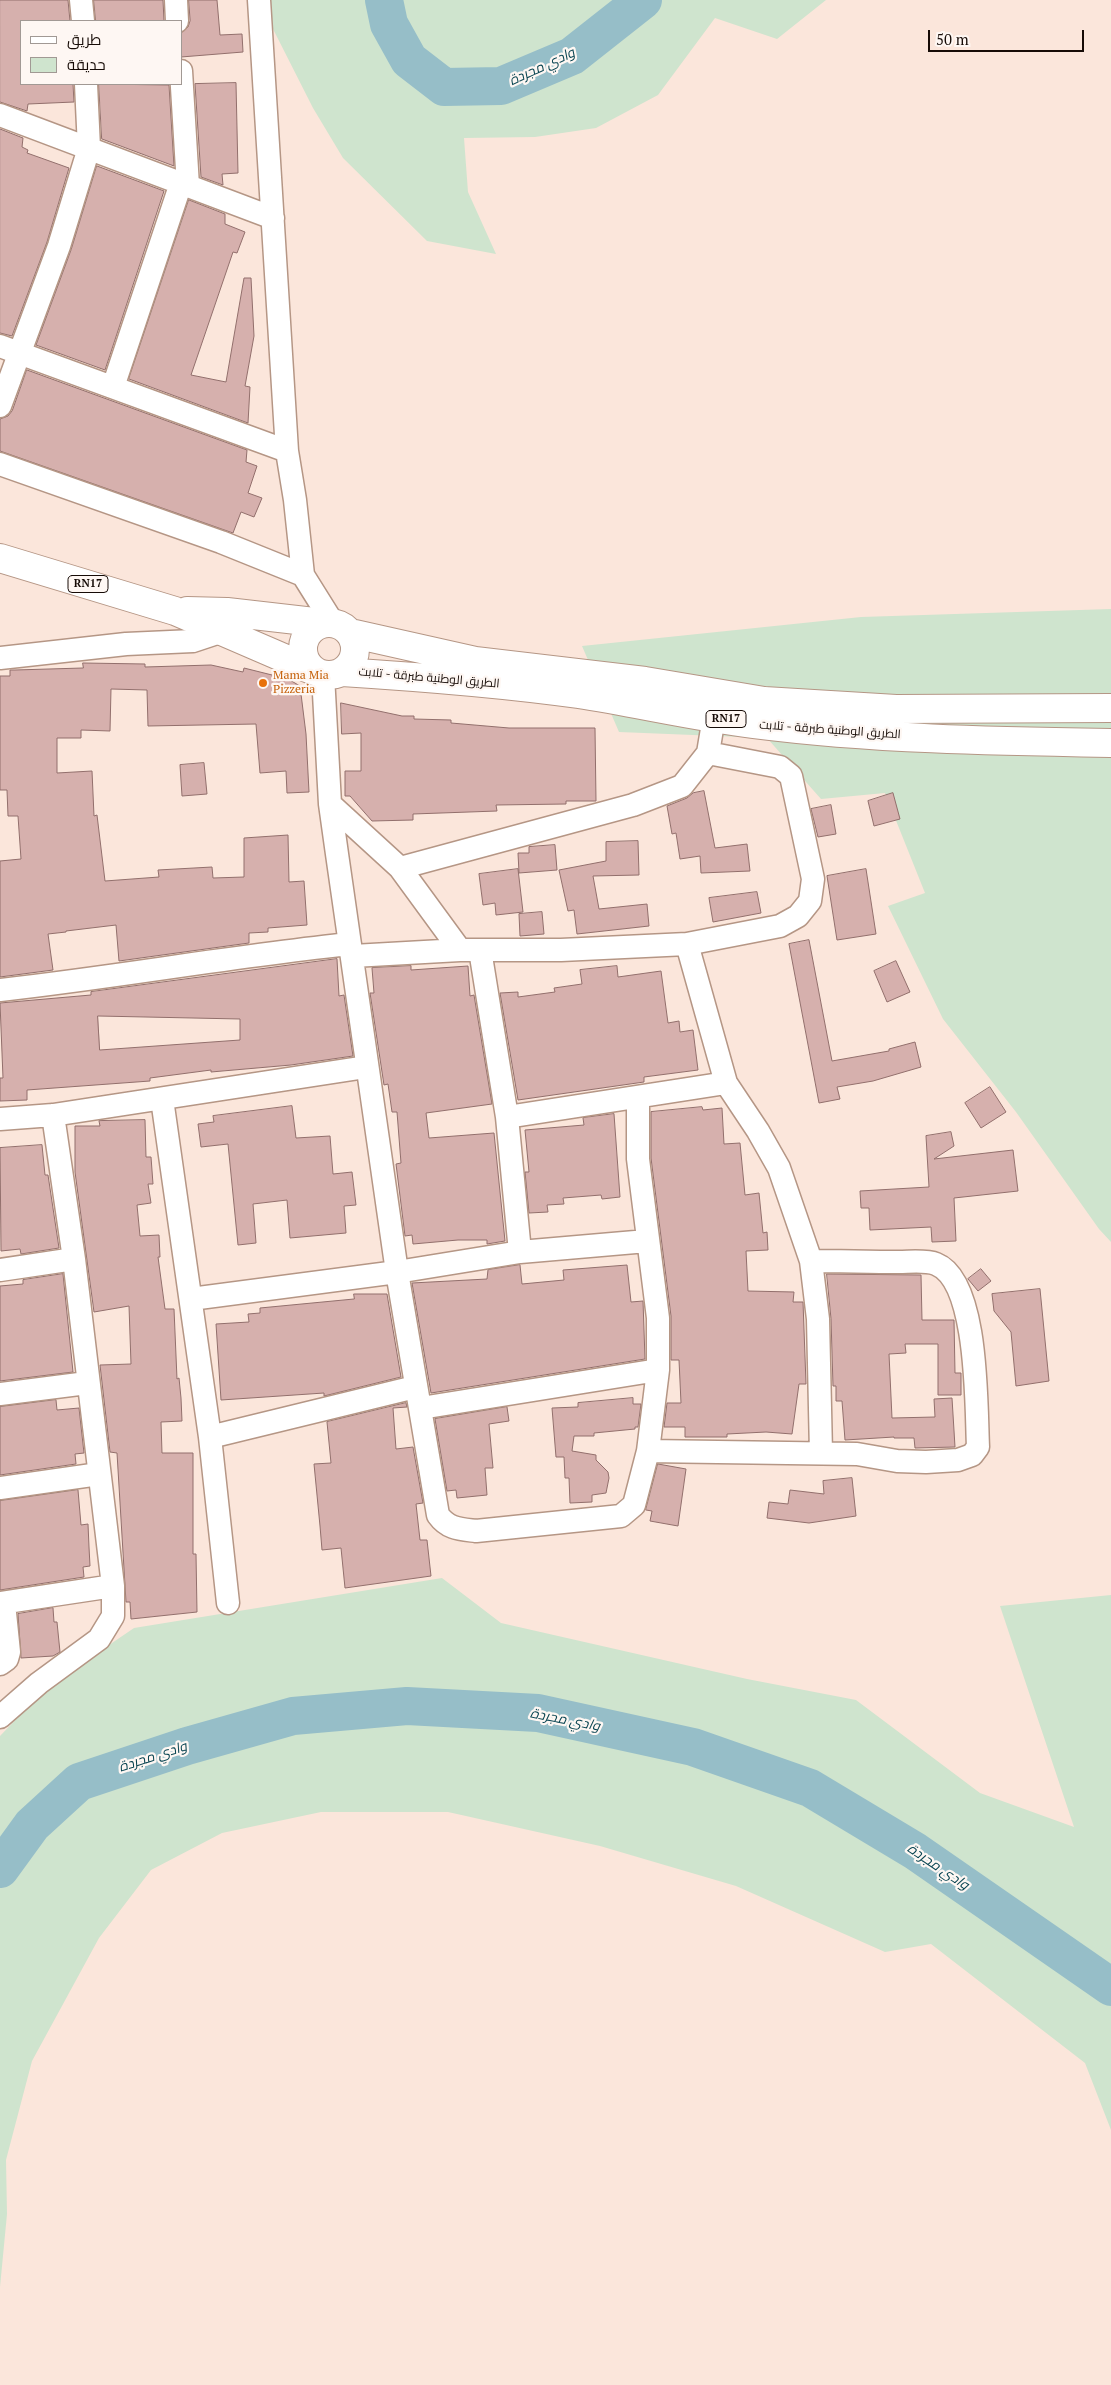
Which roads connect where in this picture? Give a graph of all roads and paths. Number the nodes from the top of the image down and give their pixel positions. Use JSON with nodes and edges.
{"nodes":[{"id":1,"x":82,"y":0,"type":"edge"},
{"id":2,"x":176,"y":0,"type":"edge"},
{"id":3,"x":258,"y":0,"type":"edge"},
{"id":4,"x":83,"y":20,"type":"edge"},
{"id":5,"x":177,"y":20,"type":"edge"},
{"id":6,"x":86,"y":85,"type":"edge"},
{"id":7,"x":181,"y":85,"type":"edge"},
{"id":8,"x":1,"y":119,"type":"edge"},
{"id":9,"x":89,"y":148,"type":"junction"},
{"id":10,"x":185,"y":184,"type":"junction"},
{"id":11,"x":274,"y":218,"type":"junction"},
{"id":12,"x":10,"y":350,"type":"edge"},
{"id":13,"x":113,"y":387,"type":"junction"},
{"id":14,"x":0,"y":406,"type":"edge"},
{"id":15,"x":286,"y":451,"type":"junction"},
{"id":16,"x":0,"y":464,"type":"edge"},
{"id":17,"x":0,"y":558,"type":"edge"},
{"id":18,"x":303,"y":576,"type":"junction"},
{"id":19,"x":224,"y":622,"type":"junction"},
{"id":20,"x":335,"y":626,"type":"junction"},
{"id":21,"x":0,"y":658,"type":"edge"},
{"id":22,"x":327,"y":673,"type":"junction"},
{"id":23,"x":1111,"y":708,"type":"edge"},
{"id":24,"x":714,"y":717,"type":"junction"},
{"id":25,"x":1111,"y":744,"type":"edge"},
{"id":26,"x":708,"y":753,"type":"junction"},
{"id":27,"x":330,"y":804,"type":"junction"},
{"id":28,"x":400,"y":868,"type":"junction"},
{"id":29,"x":687,"y":944,"type":"junction"},
{"id":30,"x":351,"y":950,"type":"junction"},
{"id":31,"x":470,"y":950,"type":"junction"},
{"id":32,"x":0,"y":990,"type":"edge"},
{"id":33,"x":366,"y":1068,"type":"junction"},
{"id":34,"x":726,"y":1083,"type":"junction"},
{"id":35,"x":638,"y":1098,"type":"junction"},
{"id":36,"x":162,"y":1099,"type":"junction"},
{"id":37,"x":53,"y":1115,"type":"junction"},
{"id":38,"x":507,"y":1117,"type":"junction"},
{"id":39,"x":0,"y":1119,"type":"edge"},
{"id":40,"x":647,"y":1241,"type":"junction"},
{"id":41,"x":520,"y":1252,"type":"junction"},
{"id":42,"x":74,"y":1259,"type":"junction"},
{"id":43,"x":811,"y":1261,"type":"junction"},
{"id":44,"x":0,"y":1270,"type":"edge"},
{"id":45,"x":397,"y":1272,"type":"junction"},
{"id":46,"x":191,"y":1299,"type":"junction"},
{"id":47,"x":658,"y":1370,"type":"junction"},
{"id":48,"x":87,"y":1383,"type":"junction"},
{"id":49,"x":0,"y":1394,"type":"edge"},
{"id":50,"x":418,"y":1397,"type":"junction"},
{"id":51,"x":210,"y":1437,"type":"junction"},
{"id":52,"x":648,"y":1452,"type":"junction"},
{"id":53,"x":820,"y":1453,"type":"junction"},
{"id":54,"x":99,"y":1474,"type":"junction"},
{"id":55,"x":0,"y":1488,"type":"edge"},
{"id":56,"x":113,"y":1586,"type":"junction"},
{"id":57,"x":2,"y":1603,"type":"edge"},
{"id":58,"x":228,"y":1603,"type":"dead end"},
{"id":59,"x":0,"y":1664,"type":"edge"},
{"id":60,"x":0,"y":1717,"type":"edge"}],
"edges":[{"from":1,"to":4,"type":"street"},
{"from":2,"to":5,"type":"street"},
{"from":3,"to":11,"type":"street"},
{"from":6,"to":9,"type":"street"},
{"from":7,"to":10,"type":"street"},
{"from":8,"to":9,"type":"street"},
{"from":9,"to":10,"type":"street"},
{"from":9,"to":12,"type":"street"},
{"from":10,"to":11,"type":"street"},
{"from":10,"to":13,"type":"street"},
{"from":11,"to":15,"type":"street"},
{"from":12,"to":13,"type":"street"},
{"from":12,"to":14,"type":"street"},
{"from":13,"to":15,"type":"street"},
{"from":15,"to":18,"type":"street"},
{"from":16,"to":18,"type":"street"},
{"from":17,"to":19,"type":"main road","name":"الطريق الوطنية طبرقة - تلابت","number":"RN17"},
{"from":18,"to":20,"type":"street"},
{"from":19,"to":20,"type":"main road","name":"الطريق الوطنية طبرقة - تلابت","number":"RN17"},
{"from":19,"to":21,"type":"street"},
{"from":19,"to":22,"type":"main road","name":"الطريق الوطنية طبرقة - تلابت","number":"RN17"},
{"from":20,"to":22,"type":"main road"},
{"from":20,"to":22,"type":"main road"},
{"from":20,"to":23,"type":"main road","name":"الطريق الوطنية طبرقة - تلابت","number":"RN17"},
{"from":22,"to":24,"type":"main road","name":"الطريق الوطنية طبرقة - تلابت","number":"RN17"},
{"from":22,"to":27,"type":"street"},
{"from":24,"to":25,"type":"main road","name":"الطريق الوطنية طبرقة - تلابت","number":"RN17"},
{"from":24,"to":26,"type":"street"},
{"from":26,"to":28,"type":"street"},
{"from":26,"to":29,"type":"street"},
{"from":27,"to":28,"type":"street"},
{"from":27,"to":30,"type":"street"},
{"from":28,"to":31,"type":"street"},
{"from":29,"to":31,"type":"street"},
{"from":29,"to":34,"type":"street"},
{"from":30,"to":31,"type":"street"},
{"from":30,"to":32,"type":"street"},
{"from":30,"to":33,"type":"street"},
{"from":31,"to":38,"type":"street"},
{"from":33,"to":36,"type":"street"},
{"from":33,"to":45,"type":"street"},
{"from":34,"to":35,"type":"street"},
{"from":34,"to":43,"type":"street"},
{"from":35,"to":38,"type":"street"},
{"from":35,"to":40,"type":"street"},
{"from":36,"to":37,"type":"street"},
{"from":36,"to":46,"type":"street"},
{"from":37,"to":39,"type":"street"},
{"from":37,"to":42,"type":"street"},
{"from":38,"to":41,"type":"street"},
{"from":40,"to":41,"type":"street"},
{"from":40,"to":47,"type":"street"},
{"from":41,"to":45,"type":"street"},
{"from":42,"to":44,"type":"street"},
{"from":42,"to":48,"type":"street"},
{"from":43,"to":53,"type":"street"},
{"from":43,"to":53,"type":"street"},
{"from":45,"to":46,"type":"street"},
{"from":45,"to":50,"type":"street"},
{"from":46,"to":51,"type":"street"},
{"from":47,"to":50,"type":"street"},
{"from":47,"to":52,"type":"street"},
{"from":48,"to":49,"type":"street"},
{"from":48,"to":54,"type":"street"},
{"from":50,"to":51,"type":"street"},
{"from":50,"to":52,"type":"street"},
{"from":51,"to":58,"type":"street"},
{"from":52,"to":53,"type":"street"},
{"from":54,"to":55,"type":"street"},
{"from":54,"to":56,"type":"street"},
{"from":56,"to":57,"type":"street"},
{"from":56,"to":60,"type":"street"},
{"from":57,"to":59,"type":"street"}]}
